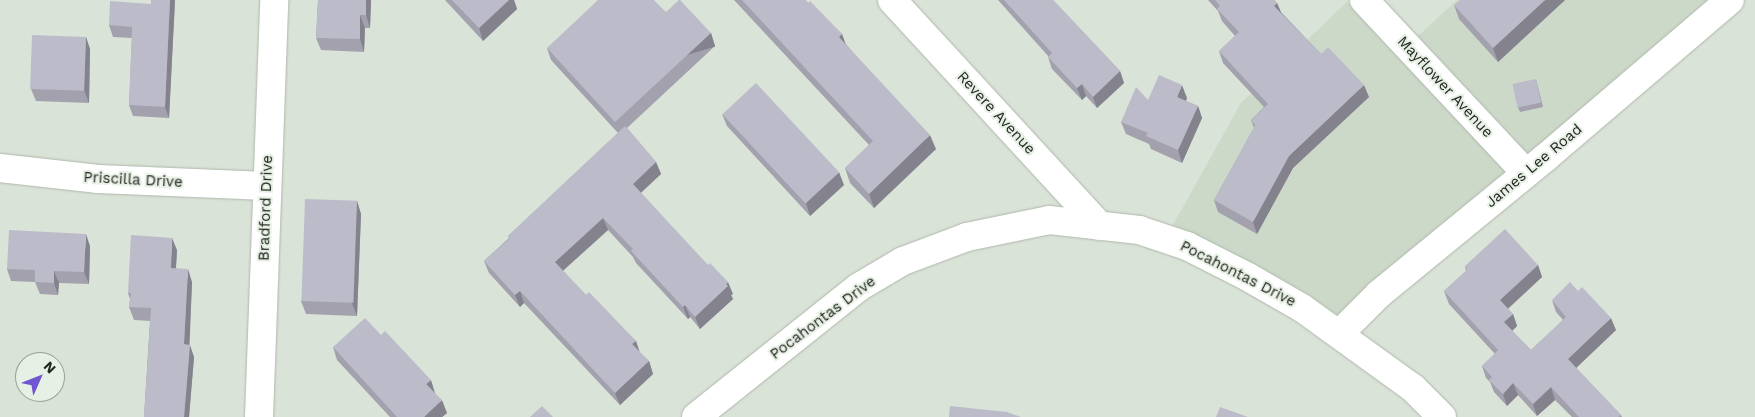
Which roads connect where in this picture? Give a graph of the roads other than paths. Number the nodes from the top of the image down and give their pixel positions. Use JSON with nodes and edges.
{"nodes":[{"id":1,"x":274,"y":0,"type":"edge"},
{"id":2,"x":892,"y":0,"type":"edge"},
{"id":3,"x":1364,"y":0,"type":"edge"},
{"id":4,"x":1730,"y":0,"type":"edge"},
{"id":5,"x":0,"y":168,"type":"edge"},
{"id":6,"x":1526,"y":173,"type":"junction"},
{"id":7,"x":267,"y":186,"type":"junction"},
{"id":8,"x":1100,"y":226,"type":"junction"},
{"id":9,"x":1339,"y":334,"type":"junction"},
{"id":10,"x":259,"y":417,"type":"edge"},
{"id":11,"x":696,"y":417,"type":"edge"},
{"id":12,"x":1442,"y":417,"type":"edge"}],
"edges":[{"from":1,"to":7,"type":"street","name":"Bradford Drive"},
{"from":2,"to":8,"type":"street","name":"Revere Avenue"},
{"from":3,"to":6,"type":"street","name":"Mayflower Avenue"},
{"from":4,"to":6,"type":"street","name":"James Lee Road"},
{"from":5,"to":7,"type":"street","name":"Priscilla Drive"},
{"from":6,"to":9,"type":"street","name":"James Lee Road"},
{"from":7,"to":10,"type":"street","name":"Bradford Drive"},
{"from":8,"to":9,"type":"street","name":"Pocahontas Drive"},
{"from":8,"to":11,"type":"street","name":"Pocahontas Drive"},
{"from":9,"to":12,"type":"street","name":"Pocahontas Drive"}]}
